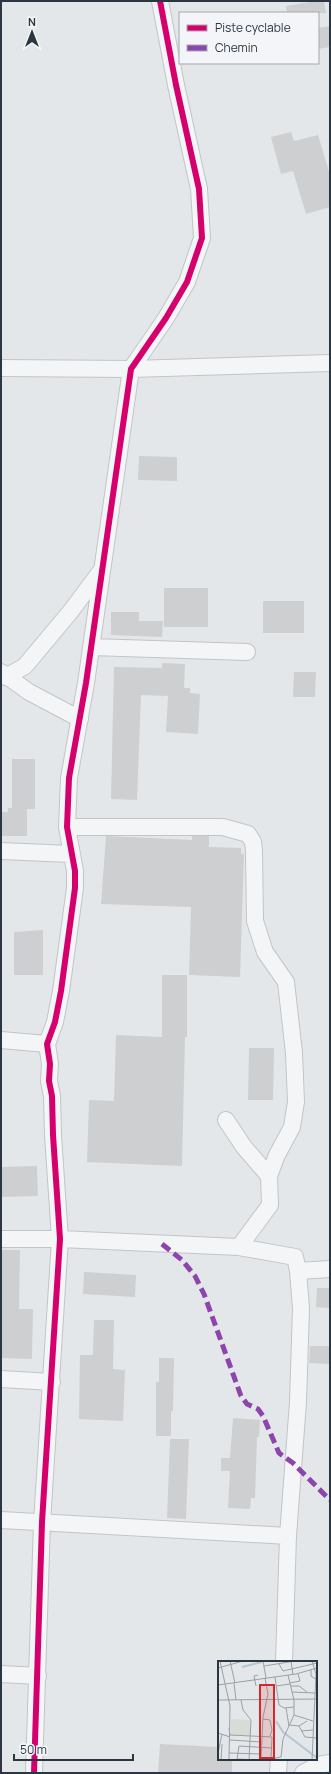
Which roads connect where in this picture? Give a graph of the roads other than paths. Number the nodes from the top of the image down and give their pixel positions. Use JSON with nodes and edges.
{"nodes":[{"id":1,"x":160,"y":1,"type":"edge"},
{"id":2,"x":330,"y":363,"type":"edge"},
{"id":3,"x":1,"y":368,"type":"edge"},
{"id":4,"x":131,"y":369,"type":"junction"},
{"id":5,"x":101,"y":570,"type":"junction"},
{"id":6,"x":92,"y":647,"type":"junction"},
{"id":7,"x":247,"y":652,"type":"dead end"},
{"id":8,"x":4,"y":674,"type":"edge"},
{"id":9,"x":80,"y":719,"type":"junction"},
{"id":10,"x":67,"y":827,"type":"junction"},
{"id":11,"x":1,"y":851,"type":"edge"},
{"id":12,"x":71,"y":854,"type":"junction"},
{"id":13,"x":1,"y":1040,"type":"edge"},
{"id":14,"x":47,"y":1044,"type":"junction"},
{"id":15,"x":226,"y":1120,"type":"dead end"},
{"id":16,"x":269,"y":1176,"type":"junction"},
{"id":17,"x":1,"y":1239,"type":"edge"},
{"id":18,"x":60,"y":1240,"type":"junction"},
{"id":19,"x":239,"y":1247,"type":"junction"},
{"id":20,"x":330,"y":1269,"type":"edge"},
{"id":21,"x":298,"y":1271,"type":"junction"},
{"id":22,"x":1,"y":1379,"type":"edge"},
{"id":23,"x":52,"y":1382,"type":"junction"},
{"id":24,"x":1,"y":1520,"type":"edge"},
{"id":25,"x":42,"y":1522,"type":"junction"},
{"id":26,"x":288,"y":1536,"type":"junction"},
{"id":27,"x":284,"y":1661,"type":"edge"},
{"id":28,"x":1,"y":1674,"type":"edge"},
{"id":29,"x":38,"y":1676,"type":"junction"},
{"id":30,"x":279,"y":1760,"type":"edge"},
{"id":31,"x":330,"y":1762,"type":"edge"},
{"id":32,"x":34,"y":1773,"type":"edge"},
{"id":33,"x":278,"y":1773,"type":"edge"},
{"id":34,"x":303,"y":1773,"type":"edge"}],
"edges":[{"from":1,"to":4,"type":"street"},
{"from":2,"to":4,"type":"street"},
{"from":3,"to":4,"type":"street"},
{"from":4,"to":5,"type":"street"},
{"from":5,"to":6,"type":"street"},
{"from":5,"to":8,"type":"street"},
{"from":6,"to":7,"type":"street"},
{"from":6,"to":9,"type":"street"},
{"from":8,"to":9,"type":"street"},
{"from":9,"to":10,"type":"street"},
{"from":10,"to":12,"type":"street"},
{"from":10,"to":16,"type":"street"},
{"from":11,"to":12,"type":"street"},
{"from":12,"to":14,"type":"street"},
{"from":13,"to":14,"type":"street"},
{"from":14,"to":18,"type":"street"},
{"from":15,"to":16,"type":"street"},
{"from":16,"to":19,"type":"street"},
{"from":17,"to":18,"type":"street"},
{"from":18,"to":19,"type":"street"},
{"from":18,"to":23,"type":"street"},
{"from":19,"to":21,"type":"street"},
{"from":20,"to":21,"type":"street"},
{"from":21,"to":26,"type":"street"},
{"from":22,"to":23,"type":"street"},
{"from":23,"to":25,"type":"street"},
{"from":24,"to":25,"type":"street"},
{"from":25,"to":26,"type":"street"},
{"from":25,"to":29,"type":"street"},
{"from":26,"to":27,"type":"street"},
{"from":28,"to":29,"type":"street"},
{"from":29,"to":32,"type":"street"},
{"from":30,"to":33,"type":"street"},
{"from":31,"to":34,"type":"street"}]}
